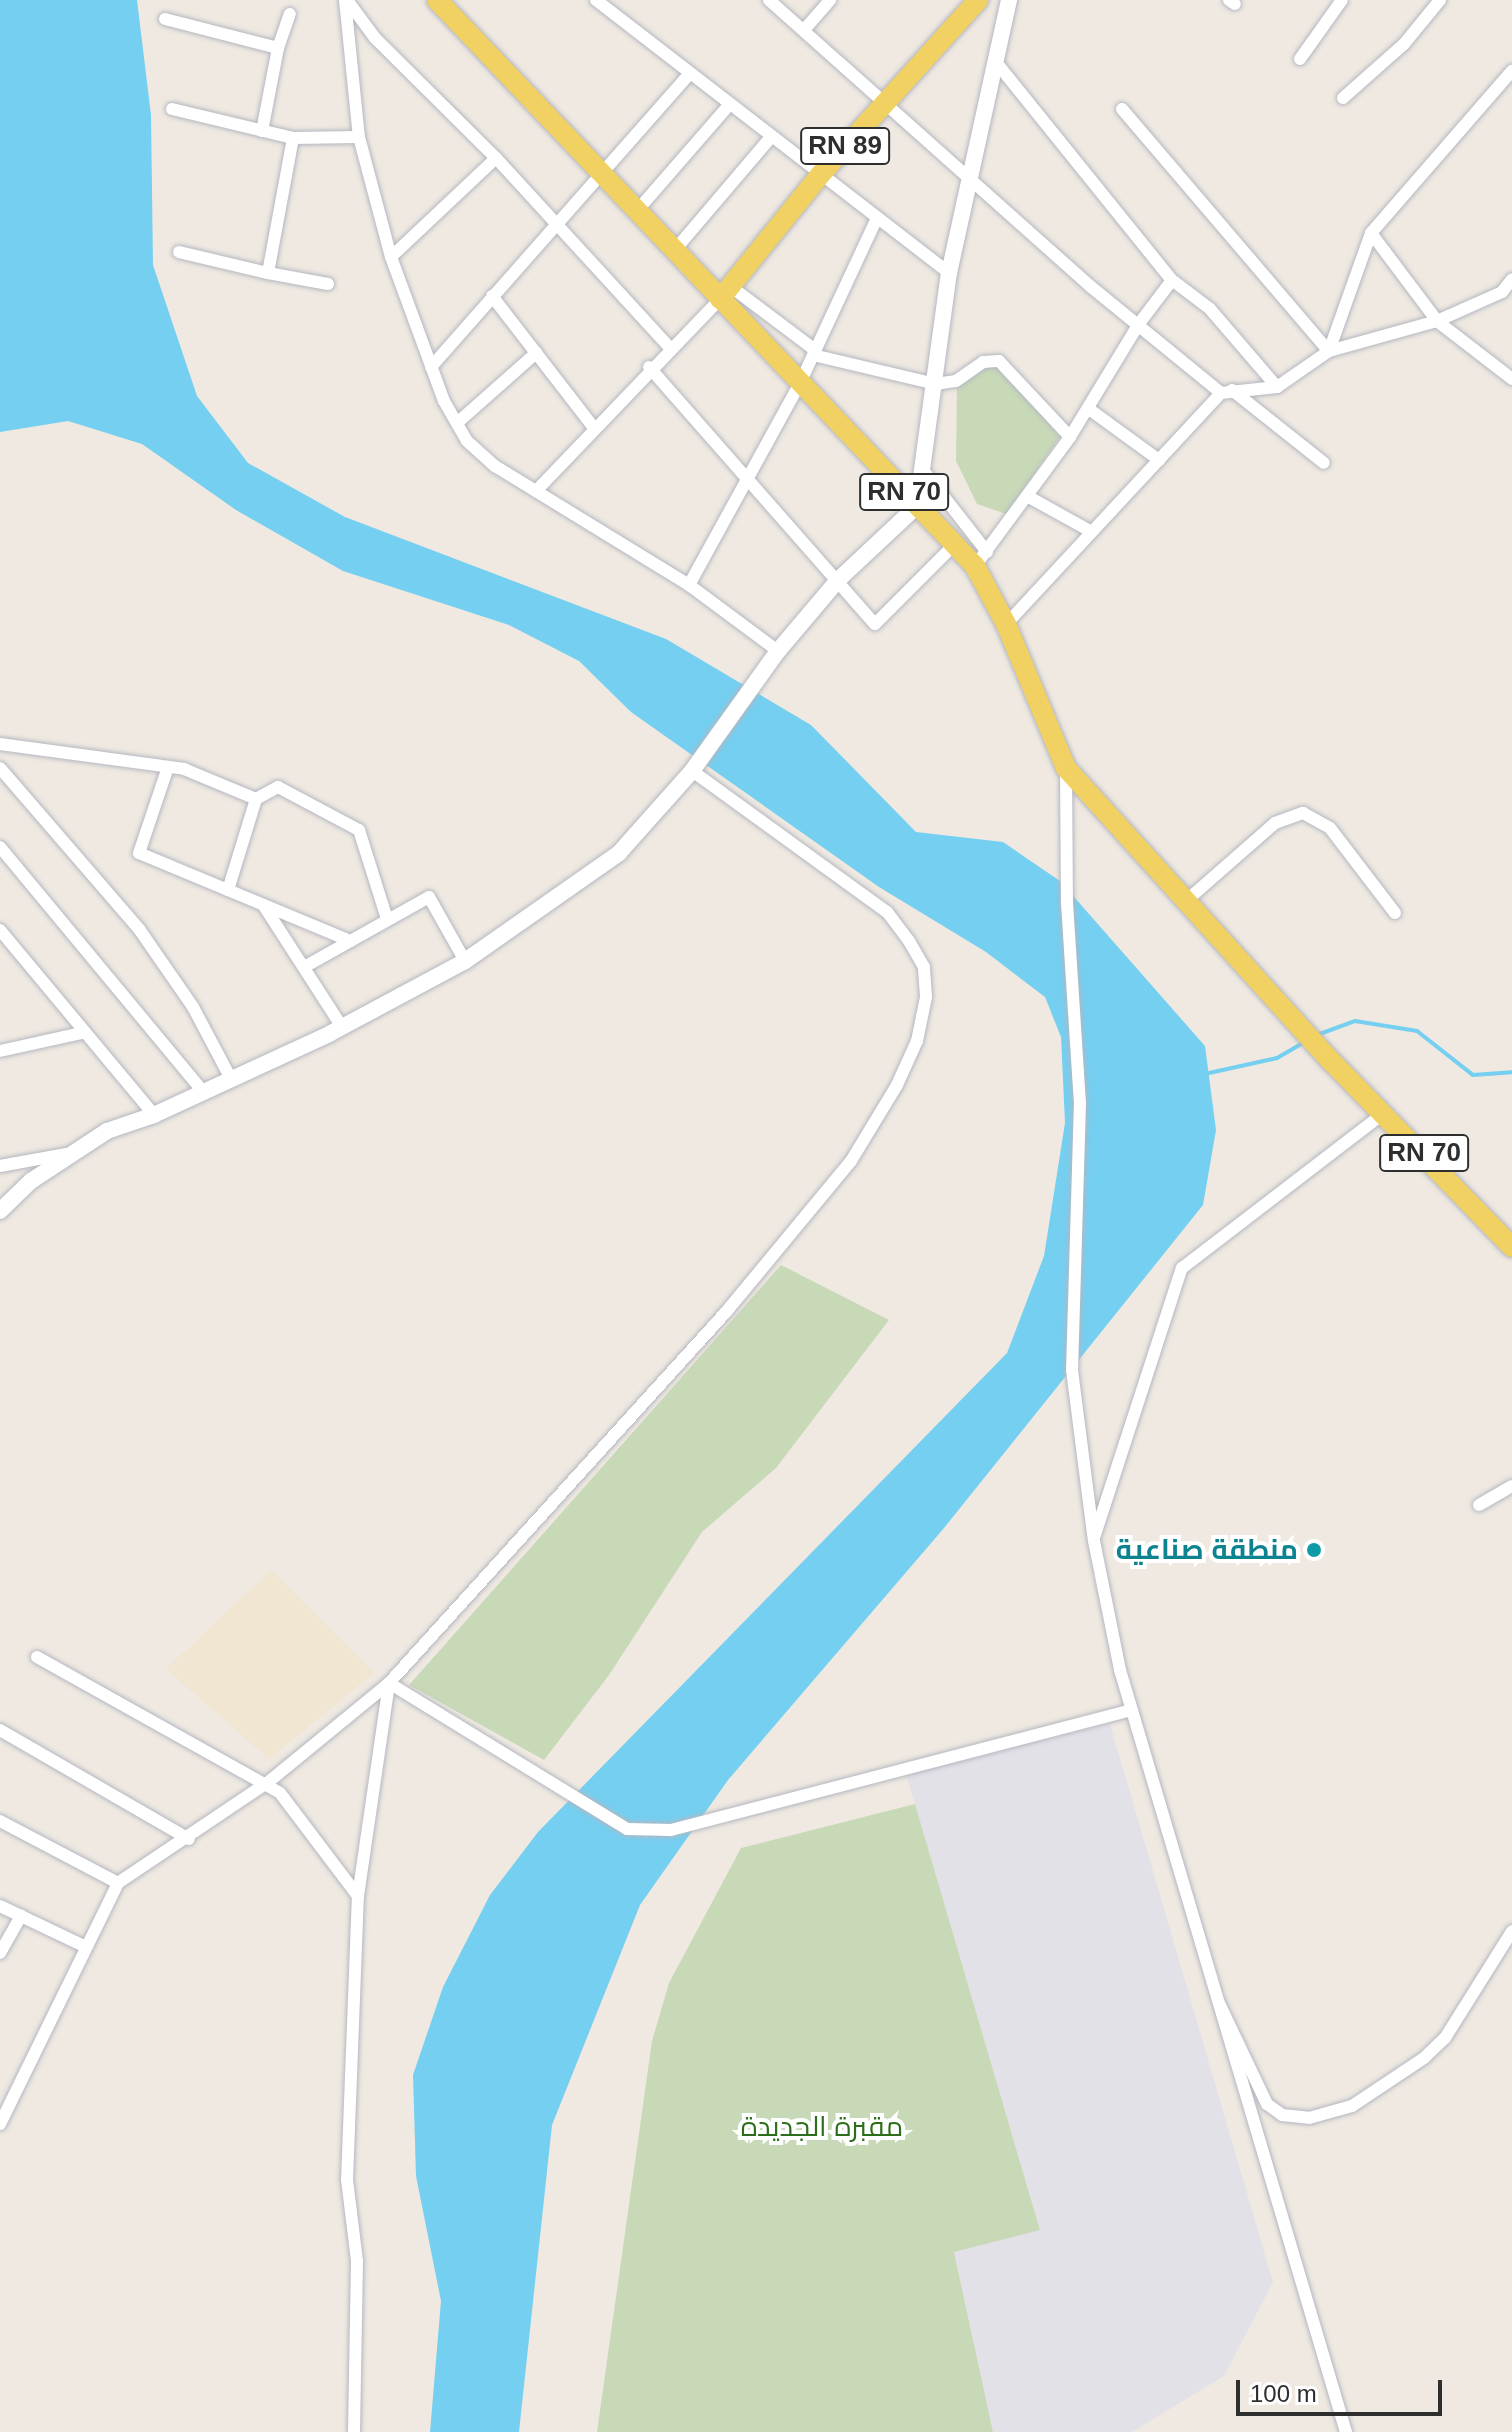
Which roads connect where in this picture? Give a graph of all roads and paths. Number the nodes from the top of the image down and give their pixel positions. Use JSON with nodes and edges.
{"nodes":[{"id":1,"x":346,"y":0,"type":"edge"},
{"id":2,"x":437,"y":0,"type":"edge"},
{"id":3,"x":596,"y":0,"type":"edge"},
{"id":4,"x":769,"y":0,"type":"edge"},
{"id":5,"x":830,"y":0,"type":"edge"},
{"id":6,"x":978,"y":0,"type":"edge"},
{"id":7,"x":1009,"y":0,"type":"edge"},
{"id":8,"x":1342,"y":0,"type":"edge"},
{"id":9,"x":1440,"y":0,"type":"edge"},
{"id":10,"x":290,"y":14,"type":"dead end"},
{"id":11,"x":165,"y":19,"type":"dead end"},
{"id":12,"x":804,"y":30,"type":"junction"},
{"id":13,"x":278,"y":48,"type":"junction"},
{"id":14,"x":1300,"y":59,"type":"dead end"},
{"id":15,"x":995,"y":61,"type":"junction"},
{"id":16,"x":1512,"y":71,"type":"edge"},
{"id":17,"x":689,"y":74,"type":"junction"},
{"id":18,"x":1343,"y":98,"type":"dead end"},
{"id":19,"x":885,"y":101,"type":"junction"},
{"id":20,"x":729,"y":105,"type":"junction"},
{"id":21,"x":172,"y":109,"type":"dead end"},
{"id":22,"x":1122,"y":109,"type":"dead end"},
{"id":23,"x":262,"y":131,"type":"junction"},
{"id":24,"x":772,"y":136,"type":"junction"},
{"id":25,"x":359,"y":137,"type":"junction"},
{"id":26,"x":293,"y":138,"type":"junction"},
{"id":27,"x":496,"y":158,"type":"junction"},
{"id":28,"x":599,"y":174,"type":"junction"},
{"id":29,"x":820,"y":175,"type":"junction"},
{"id":30,"x":971,"y":178,"type":"junction"},
{"id":31,"x":636,"y":212,"type":"junction"},
{"id":32,"x":876,"y":220,"type":"junction"},
{"id":33,"x":556,"y":223,"type":"junction"},
{"id":34,"x":1371,"y":233,"type":"junction"},
{"id":35,"x":674,"y":251,"type":"junction"},
{"id":36,"x":179,"y":252,"type":"dead end"},
{"id":37,"x":391,"y":257,"type":"junction"},
{"id":38,"x":268,"y":273,"type":"junction"},
{"id":39,"x":949,"y":273,"type":"junction"},
{"id":40,"x":1512,"y":279,"type":"edge"},
{"id":41,"x":1172,"y":280,"type":"junction"},
{"id":42,"x":328,"y":284,"type":"dead end"},
{"id":43,"x":725,"y":292,"type":"junction"},
{"id":44,"x":492,"y":296,"type":"junction"},
{"id":45,"x":1437,"y":321,"type":"junction"},
{"id":46,"x":1138,"y":325,"type":"junction"},
{"id":47,"x":669,"y":347,"type":"junction"},
{"id":48,"x":1329,"y":351,"type":"junction"},
{"id":49,"x":814,"y":352,"type":"junction"},
{"id":50,"x":536,"y":353,"type":"junction"},
{"id":51,"x":431,"y":367,"type":"junction"},
{"id":52,"x":649,"y":367,"type":"junction"},
{"id":53,"x":1512,"y":379,"type":"edge"},
{"id":54,"x":801,"y":381,"type":"junction"},
{"id":55,"x":936,"y":384,"type":"junction"},
{"id":56,"x":1277,"y":387,"type":"junction"},
{"id":57,"x":1227,"y":391,"type":"junction"},
{"id":58,"x":1089,"y":409,"type":"junction"},
{"id":59,"x":457,"y":423,"type":"junction"},
{"id":60,"x":594,"y":428,"type":"junction"},
{"id":61,"x":1070,"y":437,"type":"junction"},
{"id":62,"x":1159,"y":460,"type":"junction"},
{"id":63,"x":1324,"y":463,"type":"dead end"},
{"id":64,"x":923,"y":470,"type":"junction"},
{"id":65,"x":746,"y":479,"type":"junction"},
{"id":66,"x":536,"y":491,"type":"junction"},
{"id":67,"x":1027,"y":496,"type":"junction"},
{"id":68,"x":917,"y":506,"type":"junction"},
{"id":69,"x":1092,"y":532,"type":"junction"},
{"id":70,"x":955,"y":544,"type":"junction"},
{"id":71,"x":981,"y":559,"type":"junction"},
{"id":72,"x":838,"y":580,"type":"junction"},
{"id":73,"x":689,"y":585,"type":"junction"},
{"id":74,"x":1006,"y":624,"type":"junction"},
{"id":75,"x":778,"y":651,"type":"junction"},
{"id":76,"x":0,"y":744,"type":"edge"},
{"id":77,"x":168,"y":767,"type":"junction"},
{"id":78,"x":695,"y":767,"type":"junction"},
{"id":79,"x":0,"y":768,"type":"edge"},
{"id":80,"x":1066,"y":768,"type":"junction"},
{"id":81,"x":256,"y":799,"type":"junction"},
{"id":82,"x":0,"y":847,"type":"edge"},
{"id":83,"x":228,"y":890,"type":"junction"},
{"id":84,"x":1186,"y":901,"type":"junction"},
{"id":85,"x":264,"y":906,"type":"junction"},
{"id":86,"x":1395,"y":913,"type":"dead end"},
{"id":87,"x":387,"y":919,"type":"junction"},
{"id":88,"x":0,"y":930,"type":"edge"},
{"id":89,"x":350,"y":941,"type":"junction"},
{"id":90,"x":465,"y":961,"type":"junction"},
{"id":91,"x":306,"y":966,"type":"junction"},
{"id":92,"x":342,"y":1027,"type":"junction"},
{"id":93,"x":82,"y":1033,"type":"junction"},
{"id":94,"x":0,"y":1051,"type":"edge"},
{"id":95,"x":230,"y":1077,"type":"junction"},
{"id":96,"x":202,"y":1090,"type":"junction"},
{"id":97,"x":1385,"y":1112,"type":"junction"},
{"id":98,"x":154,"y":1115,"type":"junction"},
{"id":99,"x":67,"y":1154,"type":"junction"},
{"id":100,"x":0,"y":1166,"type":"edge"},
{"id":101,"x":0,"y":1211,"type":"edge"},
{"id":102,"x":1512,"y":1247,"type":"edge"},
{"id":103,"x":1512,"y":1486,"type":"edge"},
{"id":104,"x":1479,"y":1505,"type":"dead end"},
{"id":105,"x":1094,"y":1541,"type":"junction"},
{"id":106,"x":37,"y":1657,"type":"dead end"},
{"id":107,"x":389,"y":1683,"type":"junction"},
{"id":108,"x":1132,"y":1710,"type":"junction"},
{"id":109,"x":0,"y":1730,"type":"edge"},
{"id":110,"x":267,"y":1783,"type":"junction"},
{"id":111,"x":0,"y":1821,"type":"edge"},
{"id":112,"x":189,"y":1839,"type":"junction"},
{"id":113,"x":118,"y":1883,"type":"junction"},
{"id":114,"x":358,"y":1896,"type":"junction"},
{"id":115,"x":0,"y":1906,"type":"edge"},
{"id":116,"x":21,"y":1916,"type":"junction"},
{"id":117,"x":1512,"y":1931,"type":"edge"},
{"id":118,"x":86,"y":1947,"type":"junction"},
{"id":119,"x":0,"y":1953,"type":"edge"},
{"id":120,"x":1211,"y":1990,"type":"junction"},
{"id":121,"x":0,"y":2124,"type":"edge"},
{"id":122,"x":354,"y":2432,"type":"edge"},
{"id":123,"x":1346,"y":2432,"type":"edge"}],
"edges":[{"from":1,"to":25,"type":"street"},
{"from":1,"to":27,"type":"street"},
{"from":2,"to":28,"type":"main road","number":"RN 70"},
{"from":3,"to":17,"type":"street"},
{"from":4,"to":12,"type":"street"},
{"from":5,"to":12,"type":"street"},
{"from":6,"to":19,"type":"main road","number":"RN 89"},
{"from":7,"to":15,"type":"street"},
{"from":8,"to":14,"type":"street"},
{"from":9,"to":18,"type":"street"},
{"from":10,"to":13,"type":"street"},
{"from":11,"to":13,"type":"street"},
{"from":12,"to":19,"type":"street"},
{"from":13,"to":23,"type":"street"},
{"from":15,"to":30,"type":"street"},
{"from":15,"to":41,"type":"street"},
{"from":16,"to":34,"type":"street"},
{"from":17,"to":20,"type":"street"},
{"from":17,"to":28,"type":"street"},
{"from":19,"to":29,"type":"main road","number":"RN 89"},
{"from":19,"to":30,"type":"street"},
{"from":20,"to":24,"type":"street"},
{"from":20,"to":31,"type":"street"},
{"from":21,"to":23,"type":"street"},
{"from":22,"to":48,"type":"street"},
{"from":23,"to":26,"type":"street"},
{"from":24,"to":29,"type":"street"},
{"from":24,"to":35,"type":"street"},
{"from":25,"to":26,"type":"street"},
{"from":25,"to":37,"type":"street"},
{"from":26,"to":38,"type":"street"},
{"from":27,"to":33,"type":"street"},
{"from":27,"to":37,"type":"street"},
{"from":28,"to":31,"type":"main road","number":"RN 70"},
{"from":28,"to":33,"type":"street"},
{"from":29,"to":32,"type":"street"},
{"from":29,"to":43,"type":"main road","number":"RN 89"},
{"from":30,"to":39,"type":"street"},
{"from":30,"to":46,"type":"street"},
{"from":31,"to":35,"type":"main road","number":"RN 70"},
{"from":32,"to":39,"type":"street"},
{"from":32,"to":49,"type":"street"},
{"from":33,"to":44,"type":"street"},
{"from":33,"to":47,"type":"street"},
{"from":34,"to":45,"type":"street"},
{"from":34,"to":48,"type":"street"},
{"from":35,"to":43,"type":"main road","number":"RN 70"},
{"from":36,"to":38,"type":"street"},
{"from":37,"to":51,"type":"street"},
{"from":38,"to":42,"type":"street"},
{"from":39,"to":55,"type":"street"},
{"from":40,"to":45,"type":"street"},
{"from":41,"to":46,"type":"street"},
{"from":41,"to":56,"type":"street"},
{"from":43,"to":47,"type":"street"},
{"from":43,"to":49,"type":"street"},
{"from":43,"to":54,"type":"main road","number":"RN 70"},
{"from":44,"to":50,"type":"street"},
{"from":44,"to":51,"type":"street"},
{"from":45,"to":48,"type":"street"},
{"from":45,"to":53,"type":"street"},
{"from":46,"to":57,"type":"street"},
{"from":46,"to":58,"type":"street"},
{"from":47,"to":52,"type":"street"},
{"from":48,"to":56,"type":"street"},
{"from":49,"to":54,"type":"street"},
{"from":49,"to":55,"type":"street"},
{"from":50,"to":59,"type":"street"},
{"from":50,"to":60,"type":"street"},
{"from":51,"to":59,"type":"street"},
{"from":52,"to":60,"type":"street"},
{"from":52,"to":65,"type":"street"},
{"from":54,"to":65,"type":"street"},
{"from":54,"to":68,"type":"main road","number":"RN 70"},
{"from":55,"to":61,"type":"street"},
{"from":55,"to":64,"type":"street"},
{"from":56,"to":57,"type":"street"},
{"from":57,"to":62,"type":"street"},
{"from":57,"to":63,"type":"street"},
{"from":58,"to":61,"type":"street"},
{"from":58,"to":62,"type":"street"},
{"from":59,"to":66,"type":"street"},
{"from":60,"to":66,"type":"street"},
{"from":61,"to":67,"type":"street"},
{"from":62,"to":69,"type":"street"},
{"from":64,"to":68,"type":"street"},
{"from":64,"to":71,"type":"street"},
{"from":65,"to":72,"type":"street"},
{"from":65,"to":73,"type":"street"},
{"from":66,"to":73,"type":"street"},
{"from":67,"to":69,"type":"street"},
{"from":67,"to":71,"type":"street"},
{"from":68,"to":70,"type":"main road","number":"RN 70"},
{"from":68,"to":72,"type":"street"},
{"from":69,"to":74,"type":"street"},
{"from":70,"to":71,"type":"main road","number":"RN 70"},
{"from":70,"to":72,"type":"street"},
{"from":71,"to":74,"type":"main road","number":"RN 70"},
{"from":72,"to":75,"type":"street"},
{"from":73,"to":75,"type":"street"},
{"from":74,"to":80,"type":"main road","number":"RN 70"},
{"from":75,"to":78,"type":"street"},
{"from":76,"to":77,"type":"street"},
{"from":77,"to":81,"type":"street"},
{"from":77,"to":83,"type":"street"},
{"from":78,"to":90,"type":"street"},
{"from":78,"to":107,"type":"street"},
{"from":79,"to":95,"type":"street"},
{"from":80,"to":84,"type":"main road","number":"RN 70"},
{"from":80,"to":105,"type":"street"},
{"from":81,"to":83,"type":"street"},
{"from":81,"to":87,"type":"street"},
{"from":82,"to":96,"type":"street"},
{"from":83,"to":85,"type":"street"},
{"from":84,"to":86,"type":"street"},
{"from":84,"to":97,"type":"main road","number":"RN 70"},
{"from":85,"to":89,"type":"street"},
{"from":85,"to":91,"type":"street"},
{"from":87,"to":89,"type":"street"},
{"from":87,"to":90,"type":"street"},
{"from":88,"to":93,"type":"street"},
{"from":89,"to":91,"type":"street"},
{"from":90,"to":92,"type":"street"},
{"from":91,"to":92,"type":"street"},
{"from":92,"to":95,"type":"street"},
{"from":93,"to":94,"type":"street"},
{"from":93,"to":98,"type":"street"},
{"from":95,"to":96,"type":"street"},
{"from":96,"to":98,"type":"street"},
{"from":97,"to":102,"type":"main road","number":"RN 70"},
{"from":97,"to":105,"type":"street"},
{"from":98,"to":99,"type":"street"},
{"from":99,"to":100,"type":"street"},
{"from":99,"to":101,"type":"street"},
{"from":103,"to":104,"type":"street"},
{"from":105,"to":108,"type":"street"},
{"from":106,"to":110,"type":"street"},
{"from":107,"to":108,"type":"street"},
{"from":107,"to":110,"type":"street"},
{"from":107,"to":114,"type":"street"},
{"from":108,"to":120,"type":"street"},
{"from":109,"to":112,"type":"street"},
{"from":110,"to":112,"type":"street"},
{"from":110,"to":114,"type":"street"},
{"from":111,"to":113,"type":"street"},
{"from":112,"to":113,"type":"street"},
{"from":113,"to":118,"type":"street"},
{"from":114,"to":122,"type":"street"},
{"from":115,"to":116,"type":"street"},
{"from":116,"to":118,"type":"street"},
{"from":116,"to":119,"type":"street"},
{"from":117,"to":120,"type":"street"},
{"from":118,"to":121,"type":"street"},
{"from":120,"to":123,"type":"street"}]}
